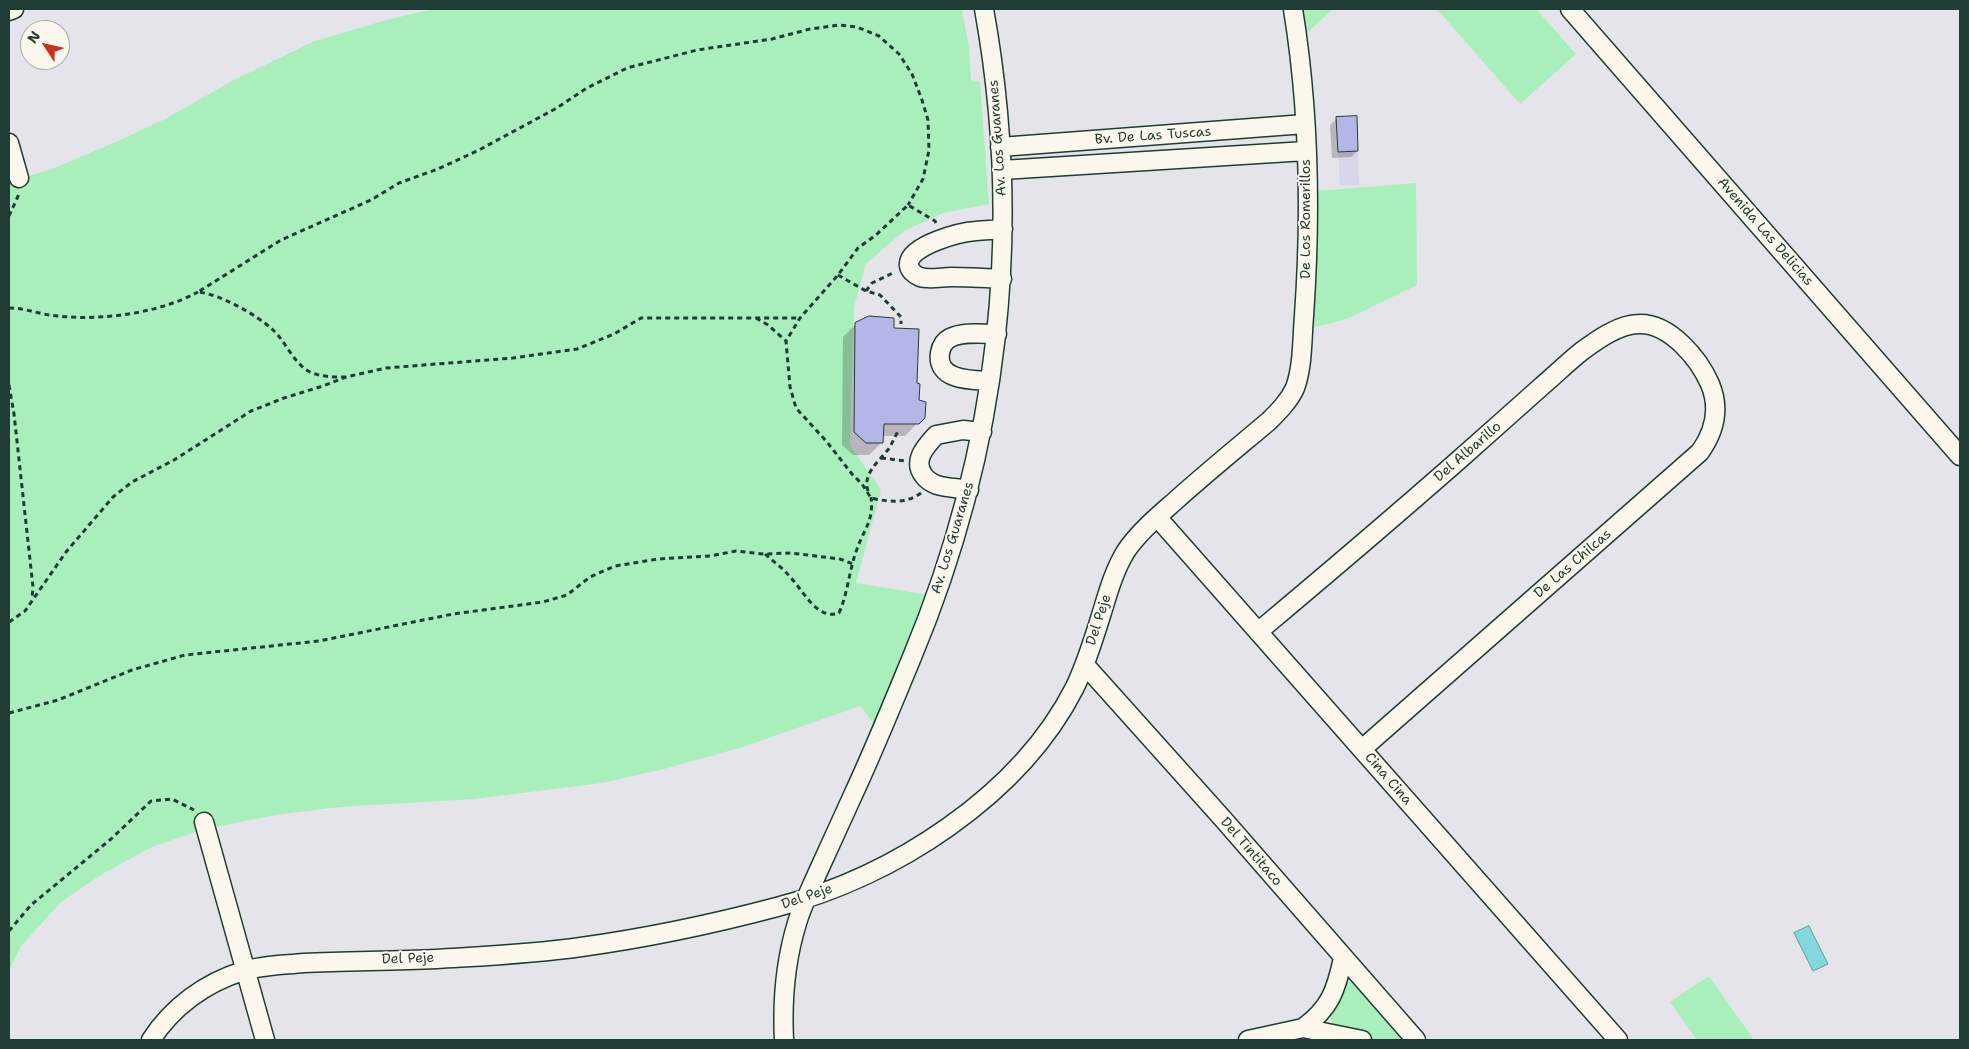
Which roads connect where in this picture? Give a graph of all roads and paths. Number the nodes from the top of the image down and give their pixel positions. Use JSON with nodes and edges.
{"nodes":[{"id":1,"x":14,"y":9,"type":"edge"},
{"id":2,"x":984,"y":9,"type":"edge"},
{"id":3,"x":1293,"y":9,"type":"edge"},
{"id":4,"x":1570,"y":9,"type":"edge"},
{"id":5,"x":9,"y":11,"type":"edge"},
{"id":6,"x":1305,"y":124,"type":"junction"},
{"id":7,"x":9,"y":143,"type":"edge"},
{"id":8,"x":1000,"y":147,"type":"junction"},
{"id":9,"x":1306,"y":151,"type":"junction"},
{"id":10,"x":1002,"y":170,"type":"junction"},
{"id":11,"x":19,"y":178,"type":"joint"},
{"id":12,"x":908,"y":205,"type":"junction"},
{"id":13,"x":9,"y":216,"type":"edge"},
{"id":14,"x":1003,"y":230,"type":"junction"},
{"id":15,"x":945,"y":238,"type":"junction"},
{"id":16,"x":910,"y":268,"type":"junction"},
{"id":17,"x":838,"y":275,"type":"junction"},
{"id":18,"x":1002,"y":279,"type":"junction"},
{"id":19,"x":866,"y":291,"type":"junction"},
{"id":20,"x":198,"y":292,"type":"junction"},
{"id":21,"x":9,"y":308,"type":"edge"},
{"id":22,"x":755,"y":318,"type":"junction"},
{"id":23,"x":800,"y":318,"type":"junction"},
{"id":24,"x":901,"y":324,"type":"dead end"},
{"id":25,"x":997,"y":334,"type":"junction"},
{"id":26,"x":786,"y":341,"type":"junction"},
{"id":27,"x":1689,"y":351,"type":"joint"},
{"id":28,"x":346,"y":377,"type":"junction"},
{"id":29,"x":990,"y":381,"type":"junction"},
{"id":30,"x":9,"y":385,"type":"edge"},
{"id":31,"x":1269,"y":421,"type":"joint"},
{"id":32,"x":899,"y":429,"type":"dead end"},
{"id":33,"x":982,"y":432,"type":"junction"},
{"id":34,"x":1960,"y":456,"type":"edge"},
{"id":35,"x":882,"y":458,"type":"junction"},
{"id":36,"x":918,"y":463,"type":"junction"},
{"id":37,"x":934,"y":484,"type":"junction"},
{"id":38,"x":969,"y":490,"type":"junction"},
{"id":39,"x":871,"y":498,"type":"junction"},
{"id":40,"x":1157,"y":517,"type":"junction"},
{"id":41,"x":764,"y":554,"type":"junction"},
{"id":42,"x":853,"y":564,"type":"junction"},
{"id":43,"x":32,"y":600,"type":"junction"},
{"id":44,"x":9,"y":622,"type":"edge"},
{"id":45,"x":1259,"y":631,"type":"junction"},
{"id":46,"x":1085,"y":665,"type":"junction"},
{"id":47,"x":9,"y":713,"type":"edge"},
{"id":48,"x":1362,"y":750,"type":"junction"},
{"id":49,"x":204,"y":822,"type":"joint"},
{"id":50,"x":807,"y":898,"type":"junction"},
{"id":51,"x":9,"y":931,"type":"edge"},
{"id":52,"x":1343,"y":958,"type":"junction"},
{"id":53,"x":245,"y":970,"type":"junction"},
{"id":54,"x":1324,"y":1012,"type":"junction"},
{"id":55,"x":1303,"y":1028,"type":"junction"},
{"id":56,"x":1333,"y":1034,"type":"junction"},
{"id":57,"x":151,"y":1040,"type":"edge"},
{"id":58,"x":265,"y":1040,"type":"edge"},
{"id":59,"x":784,"y":1040,"type":"edge"},
{"id":60,"x":1248,"y":1040,"type":"edge"},
{"id":61,"x":1362,"y":1040,"type":"edge"},
{"id":62,"x":1416,"y":1040,"type":"edge"},
{"id":63,"x":1618,"y":1040,"type":"edge"}],
"edges":[{"from":1,"to":5,"type":"street"},
{"from":2,"to":8,"type":"street","name":"Av. Los Guaranes"},
{"from":3,"to":6,"type":"street","name":"De Los Romerillos"},
{"from":4,"to":34,"type":"street","name":"Avenida Las Delicias"},
{"from":6,"to":8,"type":"street","name":"Bv. De Las Tuscas"},
{"from":6,"to":9,"type":"street","name":"De Los Romerillos"},
{"from":7,"to":11,"type":"street"},
{"from":8,"to":10,"type":"street","name":"Av. Los Guaranes"},
{"from":9,"to":10,"type":"street","name":"Bv. De Las Tuscas"},
{"from":9,"to":31,"type":"street","name":"De Los Romerillos"},
{"from":10,"to":14,"type":"street","name":"Av. Los Guaranes"},
{"from":11,"to":13,"type":"path"},
{"from":12,"to":15,"type":"path"},
{"from":12,"to":17,"type":"path"},
{"from":12,"to":20,"type":"path"},
{"from":14,"to":15,"type":"street"},
{"from":14,"to":18,"type":"street","name":"Av. Los Guaranes"},
{"from":15,"to":16,"type":"street"},
{"from":16,"to":18,"type":"street"},
{"from":16,"to":19,"type":"path"},
{"from":17,"to":19,"type":"path"},
{"from":17,"to":23,"type":"path"},
{"from":18,"to":25,"type":"street","name":"Av. Los Guaranes"},
{"from":19,"to":24,"type":"path"},
{"from":20,"to":21,"type":"path"},
{"from":20,"to":28,"type":"path"},
{"from":22,"to":23,"type":"path"},
{"from":22,"to":26,"type":"path"},
{"from":22,"to":28,"type":"path"},
{"from":23,"to":26,"type":"path"},
{"from":25,"to":29,"type":"street","name":"Av. Los Guaranes"},
{"from":25,"to":29,"type":"street"},
{"from":26,"to":39,"type":"path"},
{"from":27,"to":45,"type":"street","name":"Del Albarillo"},
{"from":27,"to":48,"type":"street","name":"De Las Chilcas"},
{"from":28,"to":43,"type":"path"},
{"from":29,"to":33,"type":"street","name":"Av. Los Guaranes"},
{"from":30,"to":43,"type":"path"},
{"from":31,"to":40,"type":"street","name":"Del Peje"},
{"from":32,"to":35,"type":"path"},
{"from":33,"to":36,"type":"street"},
{"from":33,"to":38,"type":"street","name":"Av. Los Guaranes"},
{"from":35,"to":36,"type":"path"},
{"from":35,"to":39,"type":"path"},
{"from":36,"to":37,"type":"street"},
{"from":37,"to":38,"type":"street"},
{"from":37,"to":39,"type":"path"},
{"from":38,"to":50,"type":"street","name":"Av. Los Guaranes"},
{"from":39,"to":42,"type":"path"},
{"from":40,"to":45,"type":"street","name":"Cina Cina"},
{"from":40,"to":46,"type":"street","name":"Del Peje"},
{"from":41,"to":42,"type":"path"},
{"from":41,"to":42,"type":"path"},
{"from":41,"to":47,"type":"path"},
{"from":43,"to":44,"type":"path"},
{"from":45,"to":48,"type":"street","name":"Cina Cina"},
{"from":46,"to":50,"type":"street","name":"Del Peje"},
{"from":46,"to":52,"type":"street","name":"Del Tintitaco"},
{"from":48,"to":63,"type":"street","name":"Cina Cina"},
{"from":49,"to":51,"type":"path"},
{"from":49,"to":53,"type":"street"},
{"from":50,"to":53,"type":"street","name":"Del Peje"},
{"from":50,"to":59,"type":"street","name":"Av. Los Guaranes"},
{"from":52,"to":54,"type":"street"},
{"from":52,"to":62,"type":"street","name":"Del Tintitaco"},
{"from":53,"to":57,"type":"street","name":"Del Peje"},
{"from":53,"to":58,"type":"street"},
{"from":54,"to":55,"type":"street"},
{"from":54,"to":56,"type":"street"},
{"from":55,"to":56,"type":"street"},
{"from":55,"to":60,"type":"street"},
{"from":56,"to":61,"type":"street"}]}
